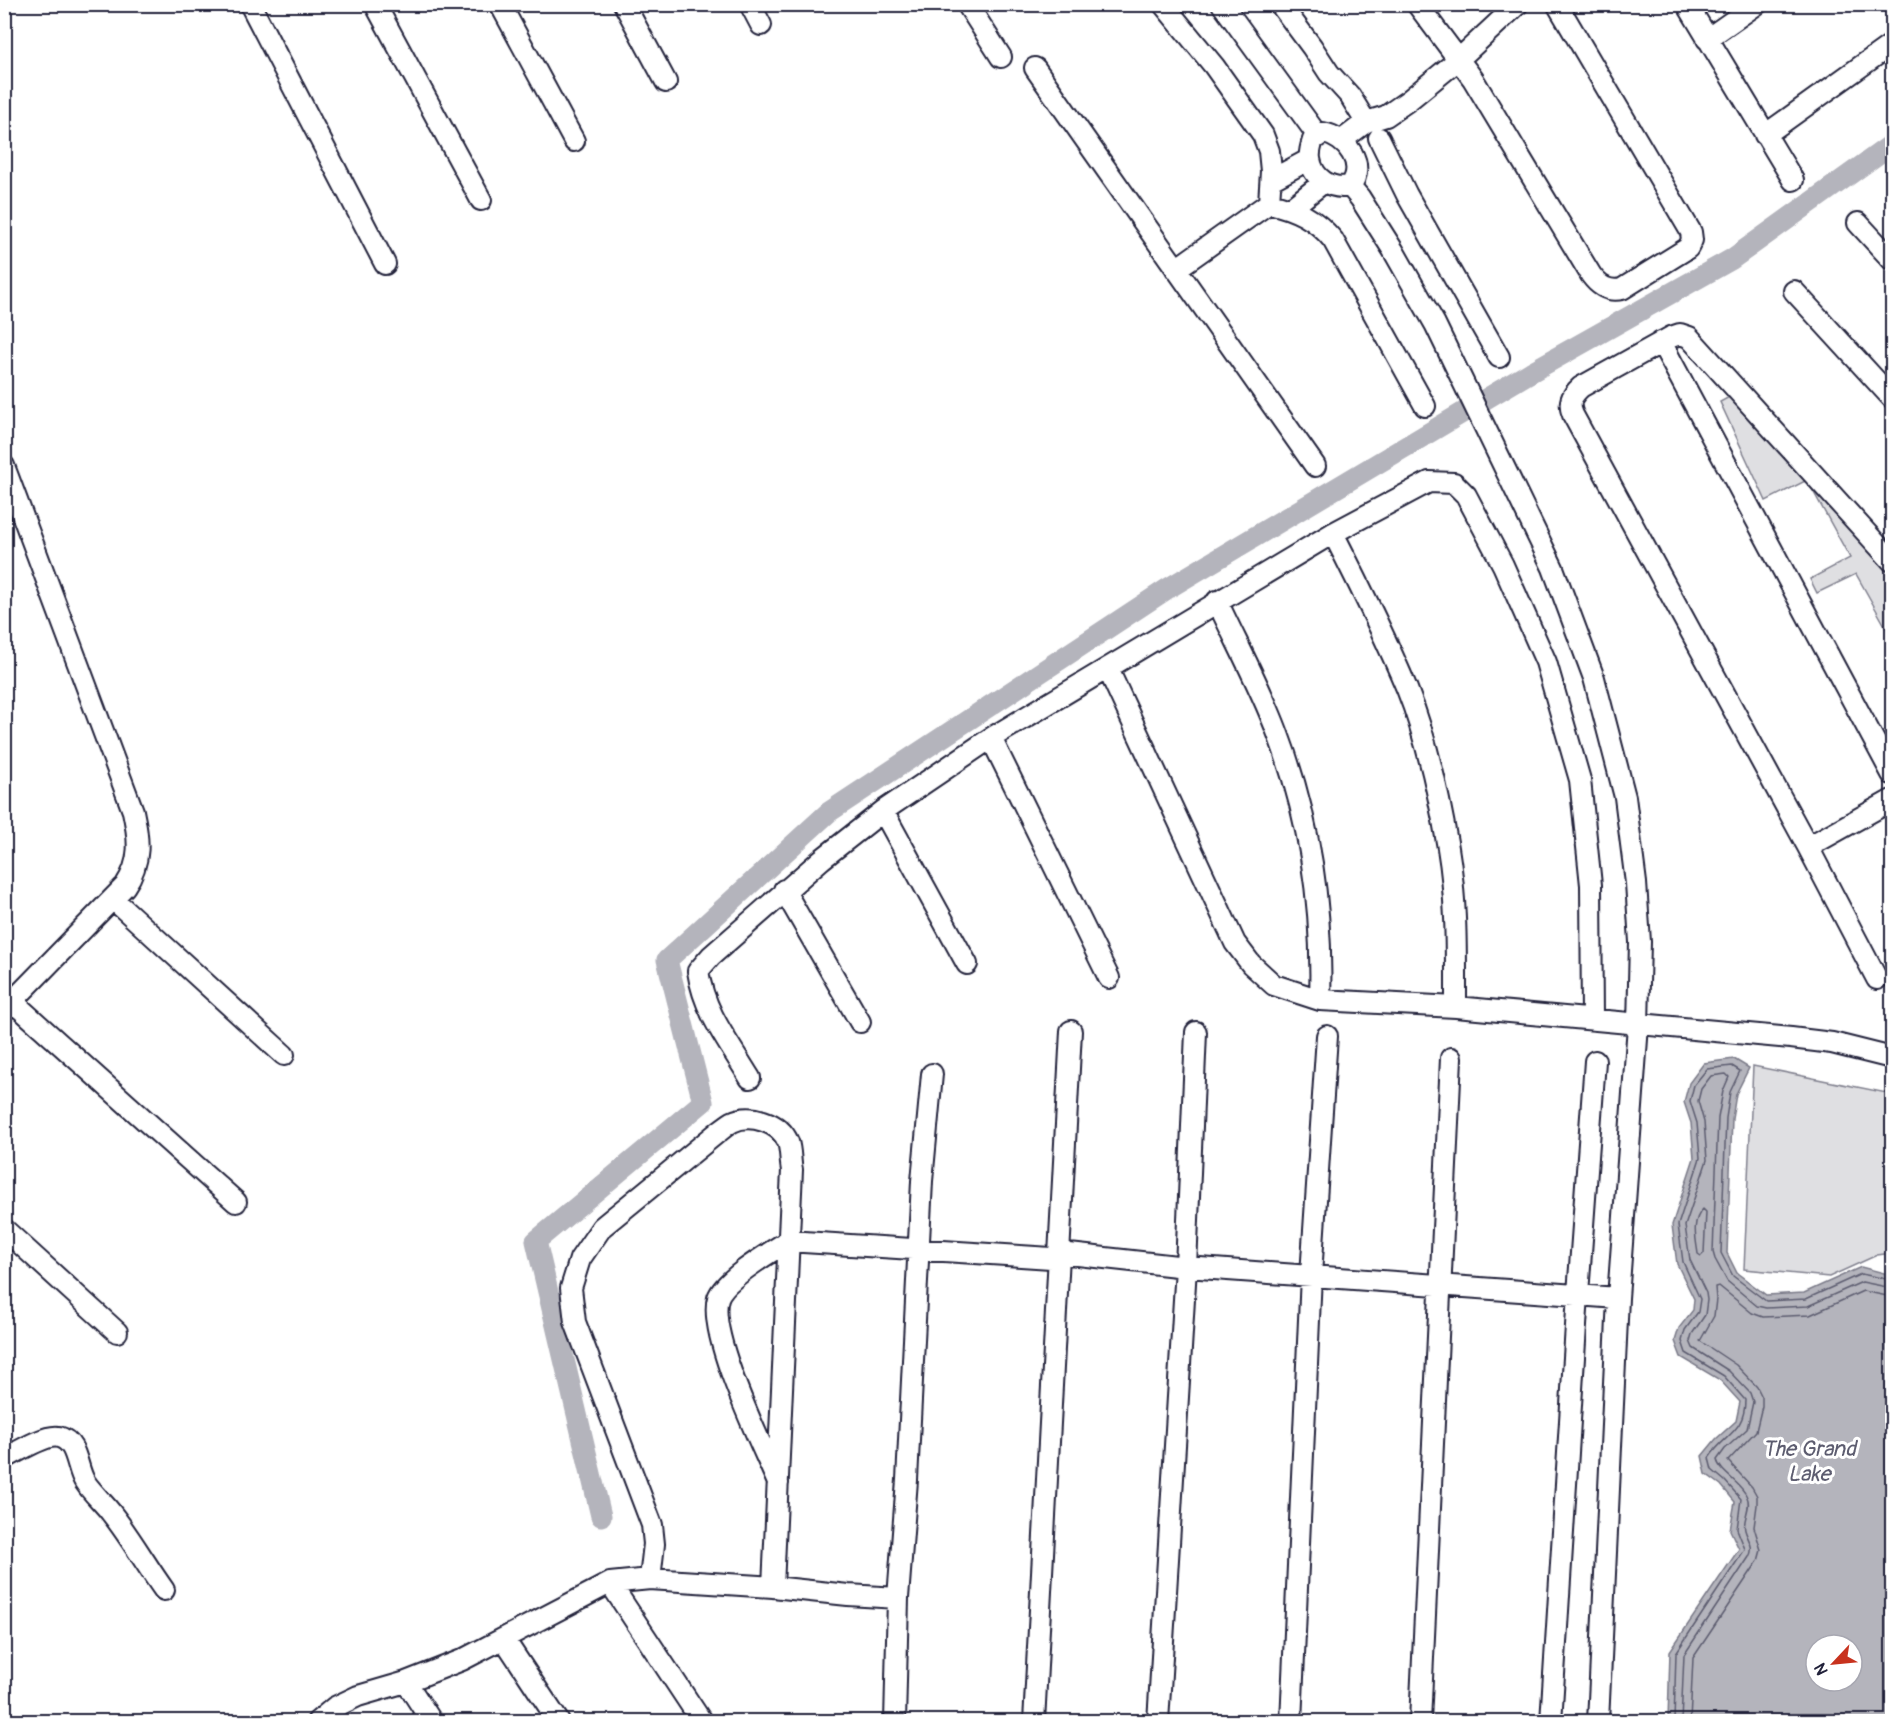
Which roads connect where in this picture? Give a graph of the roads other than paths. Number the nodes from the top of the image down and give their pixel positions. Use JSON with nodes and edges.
{"nodes":[{"id":1,"x":250,"y":4,"type":"edge"},
{"id":2,"x":375,"y":4,"type":"edge"},
{"id":3,"x":500,"y":4,"type":"edge"},
{"id":4,"x":624,"y":4,"type":"edge"},
{"id":5,"x":750,"y":4,"type":"edge"},
{"id":6,"x":967,"y":4,"type":"edge"},
{"id":7,"x":1163,"y":4,"type":"edge"},
{"id":8,"x":1222,"y":4,"type":"edge"},
{"id":9,"x":1280,"y":4,"type":"edge"},
{"id":10,"x":1417,"y":4,"type":"edge"},
{"id":11,"x":1518,"y":4,"type":"edge"},
{"id":12,"x":1557,"y":4,"type":"edge"},
{"id":13,"x":1687,"y":4,"type":"edge"},
{"id":14,"x":1757,"y":4,"type":"edge"},
{"id":15,"x":760,"y":25,"type":"dead end"},
{"id":16,"x":1707,"y":39,"type":"junction"},
{"id":17,"x":1893,"y":44,"type":"edge"},
{"id":18,"x":1001,"y":57,"type":"dead end"},
{"id":19,"x":1458,"y":60,"type":"junction"},
{"id":20,"x":1035,"y":68,"type":"dead end"},
{"id":21,"x":666,"y":82,"type":"dead end"},
{"id":22,"x":1386,"y":116,"type":"junction"},
{"id":23,"x":1366,"y":122,"type":"junction"},
{"id":24,"x":1765,"y":135,"type":"junction"},
{"id":25,"x":1318,"y":136,"type":"junction"},
{"id":26,"x":1379,"y":138,"type":"junction"},
{"id":27,"x":574,"y":141,"type":"dead end"},
{"id":28,"x":1347,"y":149,"type":"junction"},
{"id":29,"x":1310,"y":159,"type":"junction"},
{"id":30,"x":1271,"y":180,"type":"junction"},
{"id":31,"x":1793,"y":180,"type":"dead end"},
{"id":32,"x":1324,"y":182,"type":"junction"},
{"id":33,"x":1350,"y":186,"type":"junction"},
{"id":34,"x":481,"y":200,"type":"dead end"},
{"id":35,"x":1269,"y":203,"type":"junction"},
{"id":36,"x":1291,"y":208,"type":"junction"},
{"id":37,"x":1858,"y":223,"type":"dead end"},
{"id":38,"x":1893,"y":260,"type":"edge"},
{"id":39,"x":385,"y":264,"type":"dead end"},
{"id":40,"x":1176,"y":269,"type":"junction"},
{"id":41,"x":1794,"y":291,"type":"dead end"},
{"id":42,"x":1661,"y":342,"type":"junction"},
{"id":43,"x":1499,"y":357,"type":"dead end"},
{"id":44,"x":1893,"y":398,"type":"edge"},
{"id":45,"x":1425,"y":406,"type":"dead end"},
{"id":46,"x":4,"y":466,"type":"edge"},
{"id":47,"x":1315,"y":466,"type":"dead end"},
{"id":48,"x":1333,"y":532,"type":"junction"},
{"id":49,"x":1893,"y":561,"type":"edge"},
{"id":50,"x":1217,"y":601,"type":"junction"},
{"id":51,"x":1108,"y":669,"type":"junction"},
{"id":52,"x":991,"y":738,"type":"junction"},
{"id":53,"x":1893,"y":774,"type":"edge"},
{"id":54,"x":1893,"y":800,"type":"edge"},
{"id":55,"x":883,"y":811,"type":"junction"},
{"id":56,"x":1808,"y":847,"type":"junction"},
{"id":57,"x":784,"y":890,"type":"junction"},
{"id":58,"x":113,"y":900,"type":"junction"},
{"id":59,"x":968,"y":964,"type":"dead end"},
{"id":60,"x":1109,"y":978,"type":"dead end"},
{"id":61,"x":1877,"y":979,"type":"dead end"},
{"id":62,"x":1320,"y":1000,"type":"junction"},
{"id":63,"x":7,"y":1001,"type":"edge"},
{"id":64,"x":1456,"y":1007,"type":"junction"},
{"id":65,"x":1592,"y":1019,"type":"junction"},
{"id":66,"x":860,"y":1022,"type":"dead end"},
{"id":67,"x":1638,"y":1025,"type":"junction"},
{"id":68,"x":1071,"y":1031,"type":"dead end"},
{"id":69,"x":1196,"y":1032,"type":"dead end"},
{"id":70,"x":1327,"y":1036,"type":"dead end"},
{"id":71,"x":284,"y":1055,"type":"dead end"},
{"id":72,"x":1450,"y":1058,"type":"dead end"},
{"id":73,"x":1893,"y":1058,"type":"edge"},
{"id":74,"x":1595,"y":1061,"type":"dead end"},
{"id":75,"x":932,"y":1074,"type":"dead end"},
{"id":76,"x":750,"y":1078,"type":"dead end"},
{"id":77,"x":236,"y":1202,"type":"dead end"},
{"id":78,"x":4,"y":1229,"type":"edge"},
{"id":79,"x":788,"y":1241,"type":"junction"},
{"id":80,"x":918,"y":1250,"type":"junction"},
{"id":81,"x":1060,"y":1253,"type":"junction"},
{"id":82,"x":1186,"y":1267,"type":"junction"},
{"id":83,"x":1311,"y":1275,"type":"junction"},
{"id":84,"x":1439,"y":1285,"type":"junction"},
{"id":85,"x":1578,"y":1294,"type":"junction"},
{"id":86,"x":1618,"y":1298,"type":"junction"},
{"id":87,"x":117,"y":1332,"type":"dead end"},
{"id":88,"x":4,"y":1458,"type":"edge"},
{"id":89,"x":778,"y":1483,"type":"junction"},
{"id":90,"x":650,"y":1579,"type":"junction"},
{"id":91,"x":610,"y":1583,"type":"junction"},
{"id":92,"x":773,"y":1587,"type":"junction"},
{"id":93,"x":164,"y":1590,"type":"dead end"},
{"id":94,"x":898,"y":1598,"type":"junction"},
{"id":95,"x":504,"y":1639,"type":"junction"},
{"id":96,"x":406,"y":1682,"type":"junction"},
{"id":97,"x":317,"y":1722,"type":"edge"},
{"id":98,"x":432,"y":1722,"type":"edge"},
{"id":99,"x":559,"y":1722,"type":"edge"},
{"id":100,"x":702,"y":1722,"type":"edge"},
{"id":101,"x":895,"y":1722,"type":"edge"},
{"id":102,"x":1034,"y":1722,"type":"edge"},
{"id":103,"x":1158,"y":1722,"type":"edge"},
{"id":104,"x":1292,"y":1722,"type":"edge"},
{"id":105,"x":1419,"y":1722,"type":"edge"},
{"id":106,"x":1551,"y":1722,"type":"edge"},
{"id":107,"x":1598,"y":1722,"type":"edge"}],
"edges":[{"from":1,"to":39,"type":"street"},
{"from":2,"to":34,"type":"street"},
{"from":3,"to":27,"type":"street"},
{"from":4,"to":21,"type":"street"},
{"from":5,"to":15,"type":"street"},
{"from":6,"to":18,"type":"street"},
{"from":7,"to":30,"type":"street"},
{"from":8,"to":25,"type":"street"},
{"from":9,"to":23,"type":"street"},
{"from":10,"to":19,"type":"street"},
{"from":11,"to":19,"type":"street"},
{"from":12,"to":19,"type":"street"},
{"from":13,"to":16,"type":"street"},
{"from":14,"to":16,"type":"street"},
{"from":16,"to":24,"type":"street"},
{"from":17,"to":24,"type":"street"},
{"from":19,"to":22,"type":"street"},
{"from":20,"to":40,"type":"street"},
{"from":22,"to":23,"type":"street"},
{"from":22,"to":26,"type":"street"},
{"from":23,"to":28,"type":"street"},
{"from":24,"to":31,"type":"street"},
{"from":25,"to":28,"type":"street"},
{"from":25,"to":29,"type":"street"},
{"from":26,"to":28,"type":"street"},
{"from":26,"to":43,"type":"street"},
{"from":28,"to":33,"type":"street"},
{"from":29,"to":30,"type":"street"},
{"from":29,"to":32,"type":"street"},
{"from":30,"to":35,"type":"street"},
{"from":32,"to":33,"type":"street"},
{"from":32,"to":36,"type":"street"},
{"from":33,"to":67,"type":"street"},
{"from":35,"to":36,"type":"street"},
{"from":35,"to":40,"type":"street"},
{"from":36,"to":45,"type":"street"},
{"from":37,"to":38,"type":"street"},
{"from":40,"to":47,"type":"street"},
{"from":41,"to":44,"type":"street"},
{"from":42,"to":49,"type":"street"},
{"from":42,"to":53,"type":"street"},
{"from":42,"to":56,"type":"street"},
{"from":46,"to":58,"type":"street"},
{"from":48,"to":50,"type":"street"},
{"from":48,"to":64,"type":"street"},
{"from":48,"to":65,"type":"street"},
{"from":50,"to":51,"type":"street"},
{"from":50,"to":62,"type":"street"},
{"from":51,"to":52,"type":"street"},
{"from":51,"to":62,"type":"street"},
{"from":52,"to":55,"type":"street"},
{"from":52,"to":60,"type":"street"},
{"from":54,"to":56,"type":"street"},
{"from":55,"to":57,"type":"street"},
{"from":55,"to":59,"type":"street"},
{"from":56,"to":61,"type":"street"},
{"from":57,"to":66,"type":"street"},
{"from":57,"to":76,"type":"street"},
{"from":58,"to":63,"type":"street"},
{"from":58,"to":71,"type":"street"},
{"from":62,"to":64,"type":"street"},
{"from":63,"to":77,"type":"street"},
{"from":64,"to":65,"type":"street"},
{"from":65,"to":67,"type":"street"},
{"from":67,"to":73,"type":"street"},
{"from":67,"to":86,"type":"street"},
{"from":68,"to":81,"type":"street"},
{"from":69,"to":82,"type":"street"},
{"from":70,"to":83,"type":"street"},
{"from":72,"to":84,"type":"street"},
{"from":74,"to":85,"type":"street"},
{"from":75,"to":80,"type":"street"},
{"from":78,"to":87,"type":"street"},
{"from":79,"to":80,"type":"street"},
{"from":79,"to":89,"type":"street"},
{"from":79,"to":89,"type":"street"},
{"from":79,"to":90,"type":"street"},
{"from":80,"to":81,"type":"street"},
{"from":80,"to":94,"type":"street"},
{"from":81,"to":82,"type":"street"},
{"from":81,"to":102,"type":"street"},
{"from":82,"to":83,"type":"street"},
{"from":82,"to":103,"type":"street"},
{"from":83,"to":84,"type":"street"},
{"from":83,"to":104,"type":"street"},
{"from":84,"to":85,"type":"street"},
{"from":84,"to":105,"type":"street"},
{"from":85,"to":86,"type":"street"},
{"from":85,"to":106,"type":"street"},
{"from":86,"to":107,"type":"street"},
{"from":88,"to":93,"type":"street"},
{"from":89,"to":92,"type":"street"},
{"from":90,"to":91,"type":"street"},
{"from":90,"to":92,"type":"street"},
{"from":91,"to":95,"type":"street"},
{"from":91,"to":100,"type":"street"},
{"from":92,"to":94,"type":"street"},
{"from":94,"to":101,"type":"street"},
{"from":95,"to":96,"type":"street"},
{"from":95,"to":99,"type":"street"},
{"from":96,"to":97,"type":"street"},
{"from":96,"to":98,"type":"street"}]}
